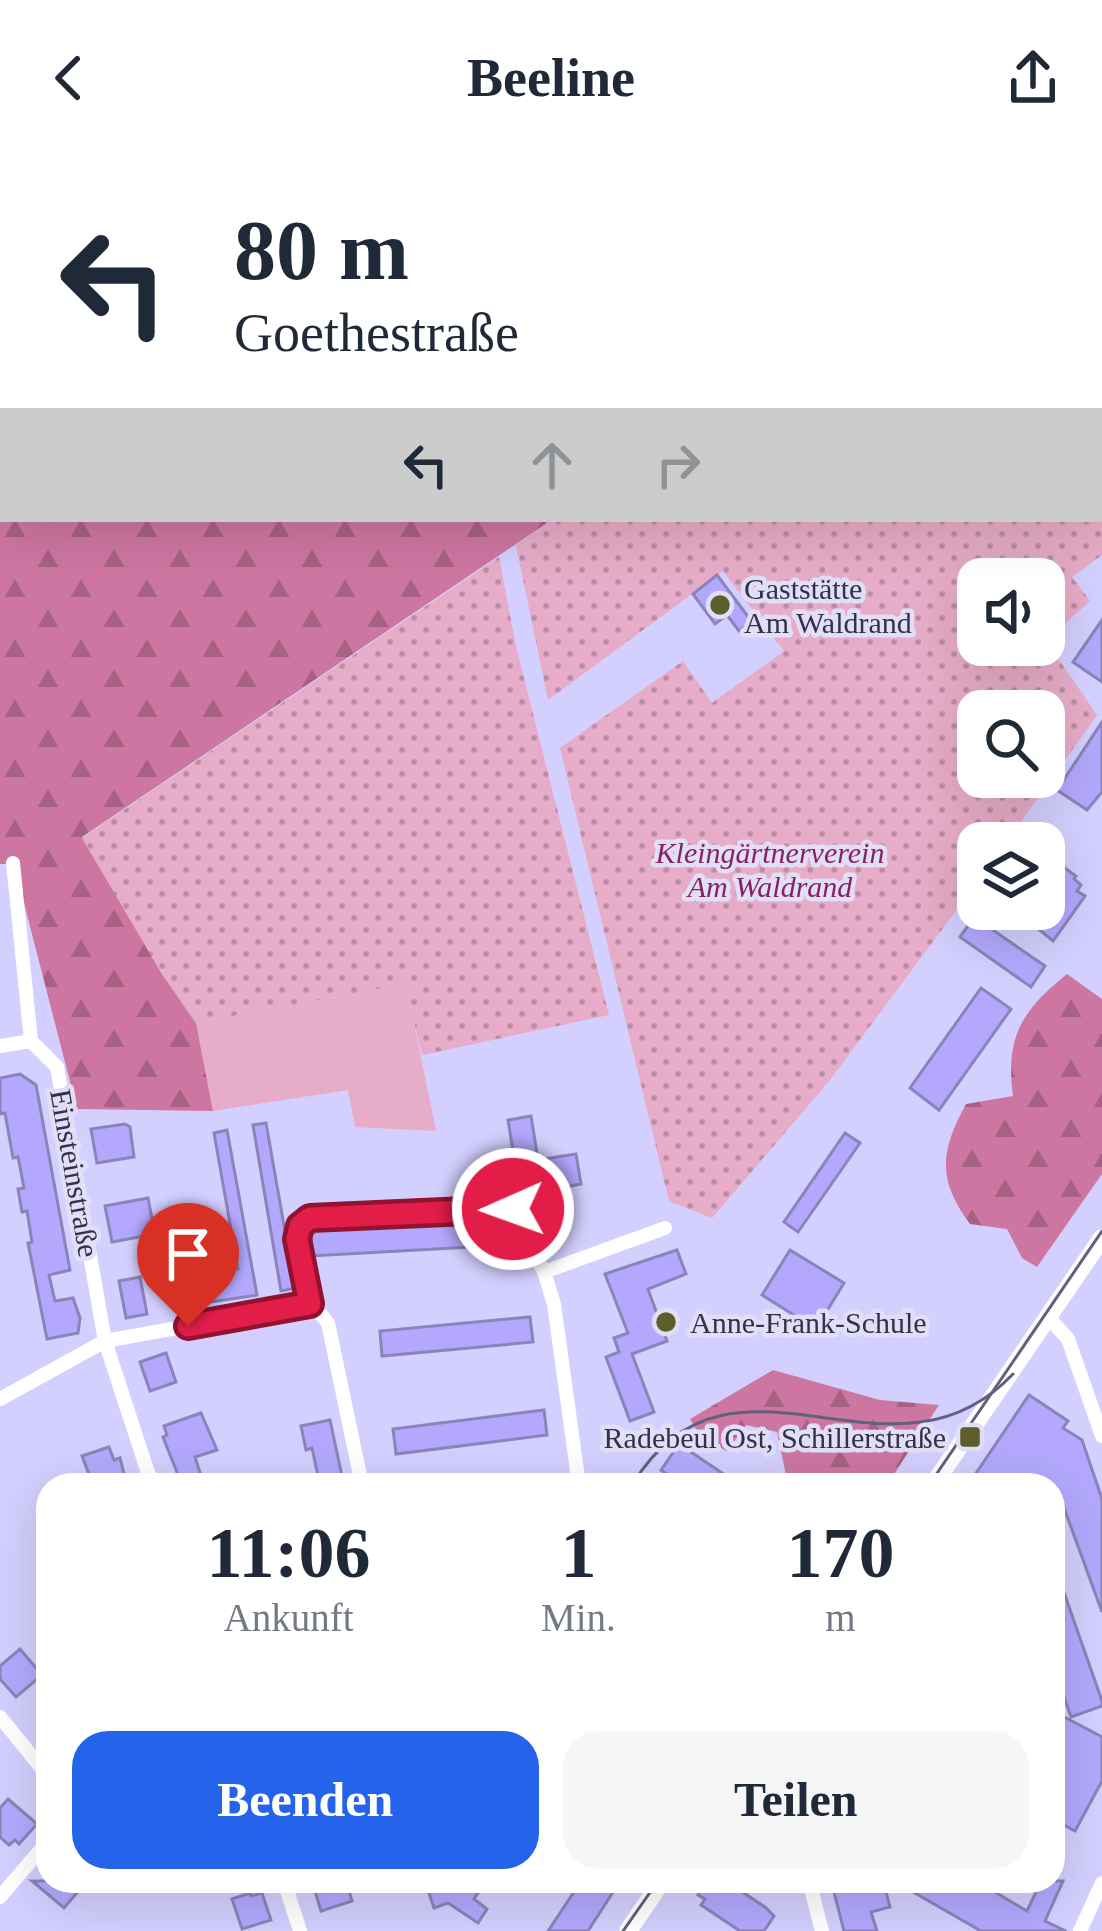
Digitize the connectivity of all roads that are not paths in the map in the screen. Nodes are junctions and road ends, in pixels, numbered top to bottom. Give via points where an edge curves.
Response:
1 (13, 863) dead end
2 (31, 1041) junction
3 (0, 1046) edge
4 (665, 1228) dead end
5 (1102, 1238) edge
6 (544, 1272) junction
7 (310, 1304) junction
8 (1048, 1317) junction
9 (105, 1341) junction
10 (0, 1399) edge
11 (1102, 1436) edge
12 (148, 1473) edge
13 (359, 1473) edge
14 (576, 1473) edge
15 (941, 1473) edge
16 (0, 1717) edge
17 (36, 1761) edge
18 (36, 1855) edge
19 (1102, 1883) edge
20 (288, 1893) edge
21 (654, 1893) edge
22 (812, 1893) edge
23 (0, 1897) edge
24 (300, 1931) edge
25 (628, 1931) edge
26 (821, 1931) edge
27 (1080, 1931) edge

1 - 2 street, Einsteinstraße
2 - 3 street
2 - 9 street, Einsteinstraße via 57,1067
4 - 6 street
5 - 8 main road
6 - 7 street via 513,1209 310,1218 297,1239
6 - 14 street
7 - 9 street
7 - 13 street via 328,1323
8 - 11 street via 1068,1339
8 - 15 main road
9 - 10 street
9 - 12 street, Einsteinstraße
16 - 17 street
18 - 23 street
19 - 27 street
20 - 24 street
21 - 25 main road
22 - 26 street

